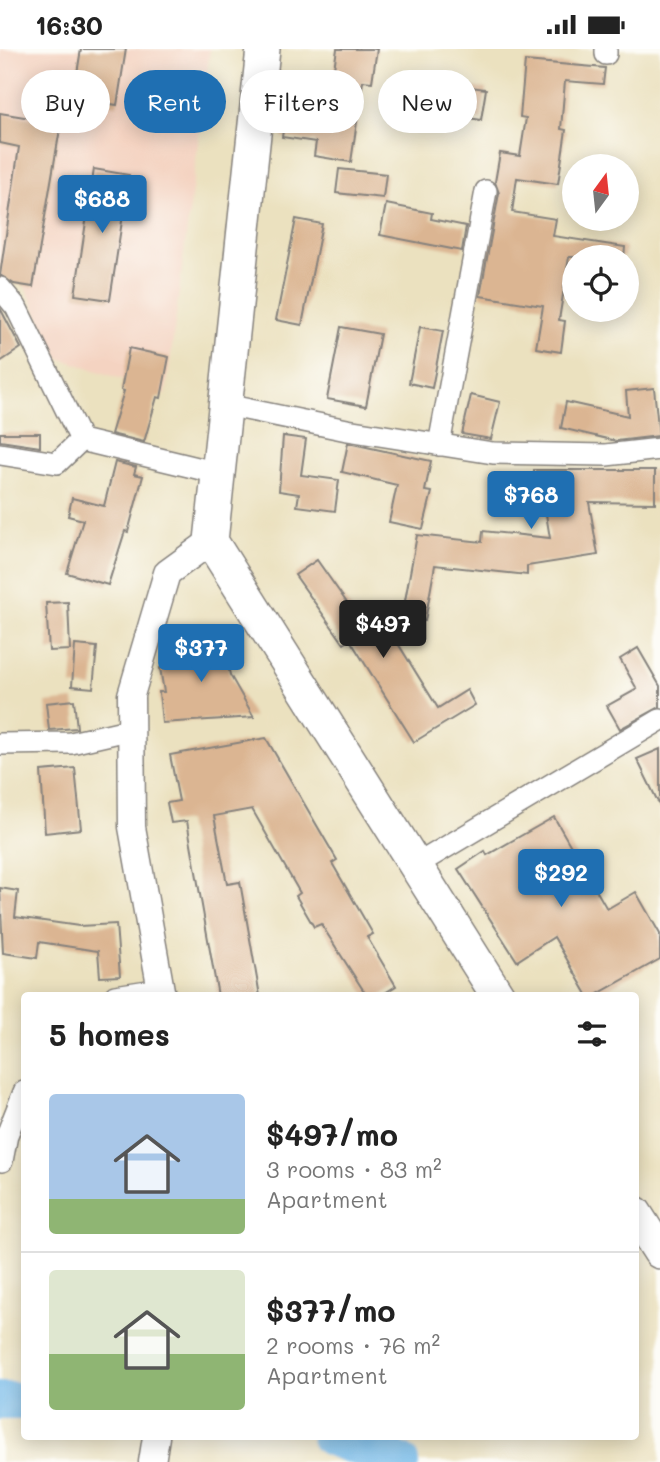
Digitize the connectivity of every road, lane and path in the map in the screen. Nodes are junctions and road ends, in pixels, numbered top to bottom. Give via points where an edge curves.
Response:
1 (263, 49) edge
2 (486, 191) dead end
3 (0, 288) edge
4 (226, 405) junction
5 (81, 440) junction
6 (439, 445) junction
7 (660, 449) edge
8 (0, 454) edge
9 (218, 473) junction
10 (211, 541) junction
11 (660, 720) edge
12 (132, 729) junction
13 (0, 744) edge
14 (416, 865) junction
15 (161, 992) edge
16 (495, 992) edge
17 (21, 1100) edge
18 (2, 1161) dead end
19 (639, 1219) edge
20 (660, 1252) edge
21 (156, 1440) edge
22 (152, 1462) edge

1 - 4 main road
2 - 6 street
3 - 5 street via 16,307
4 - 6 street
4 - 9 main road
5 - 8 street via 57,463
5 - 9 street
6 - 7 street via 493,453 606,455
9 - 10 main road
10 - 12 street via 167,573 131,695
10 - 14 main road
11 - 14 street
12 - 13 street via 71,743
12 - 15 street via 132,827
14 - 16 main road
17 - 18 street
19 - 20 main road
21 - 22 street

